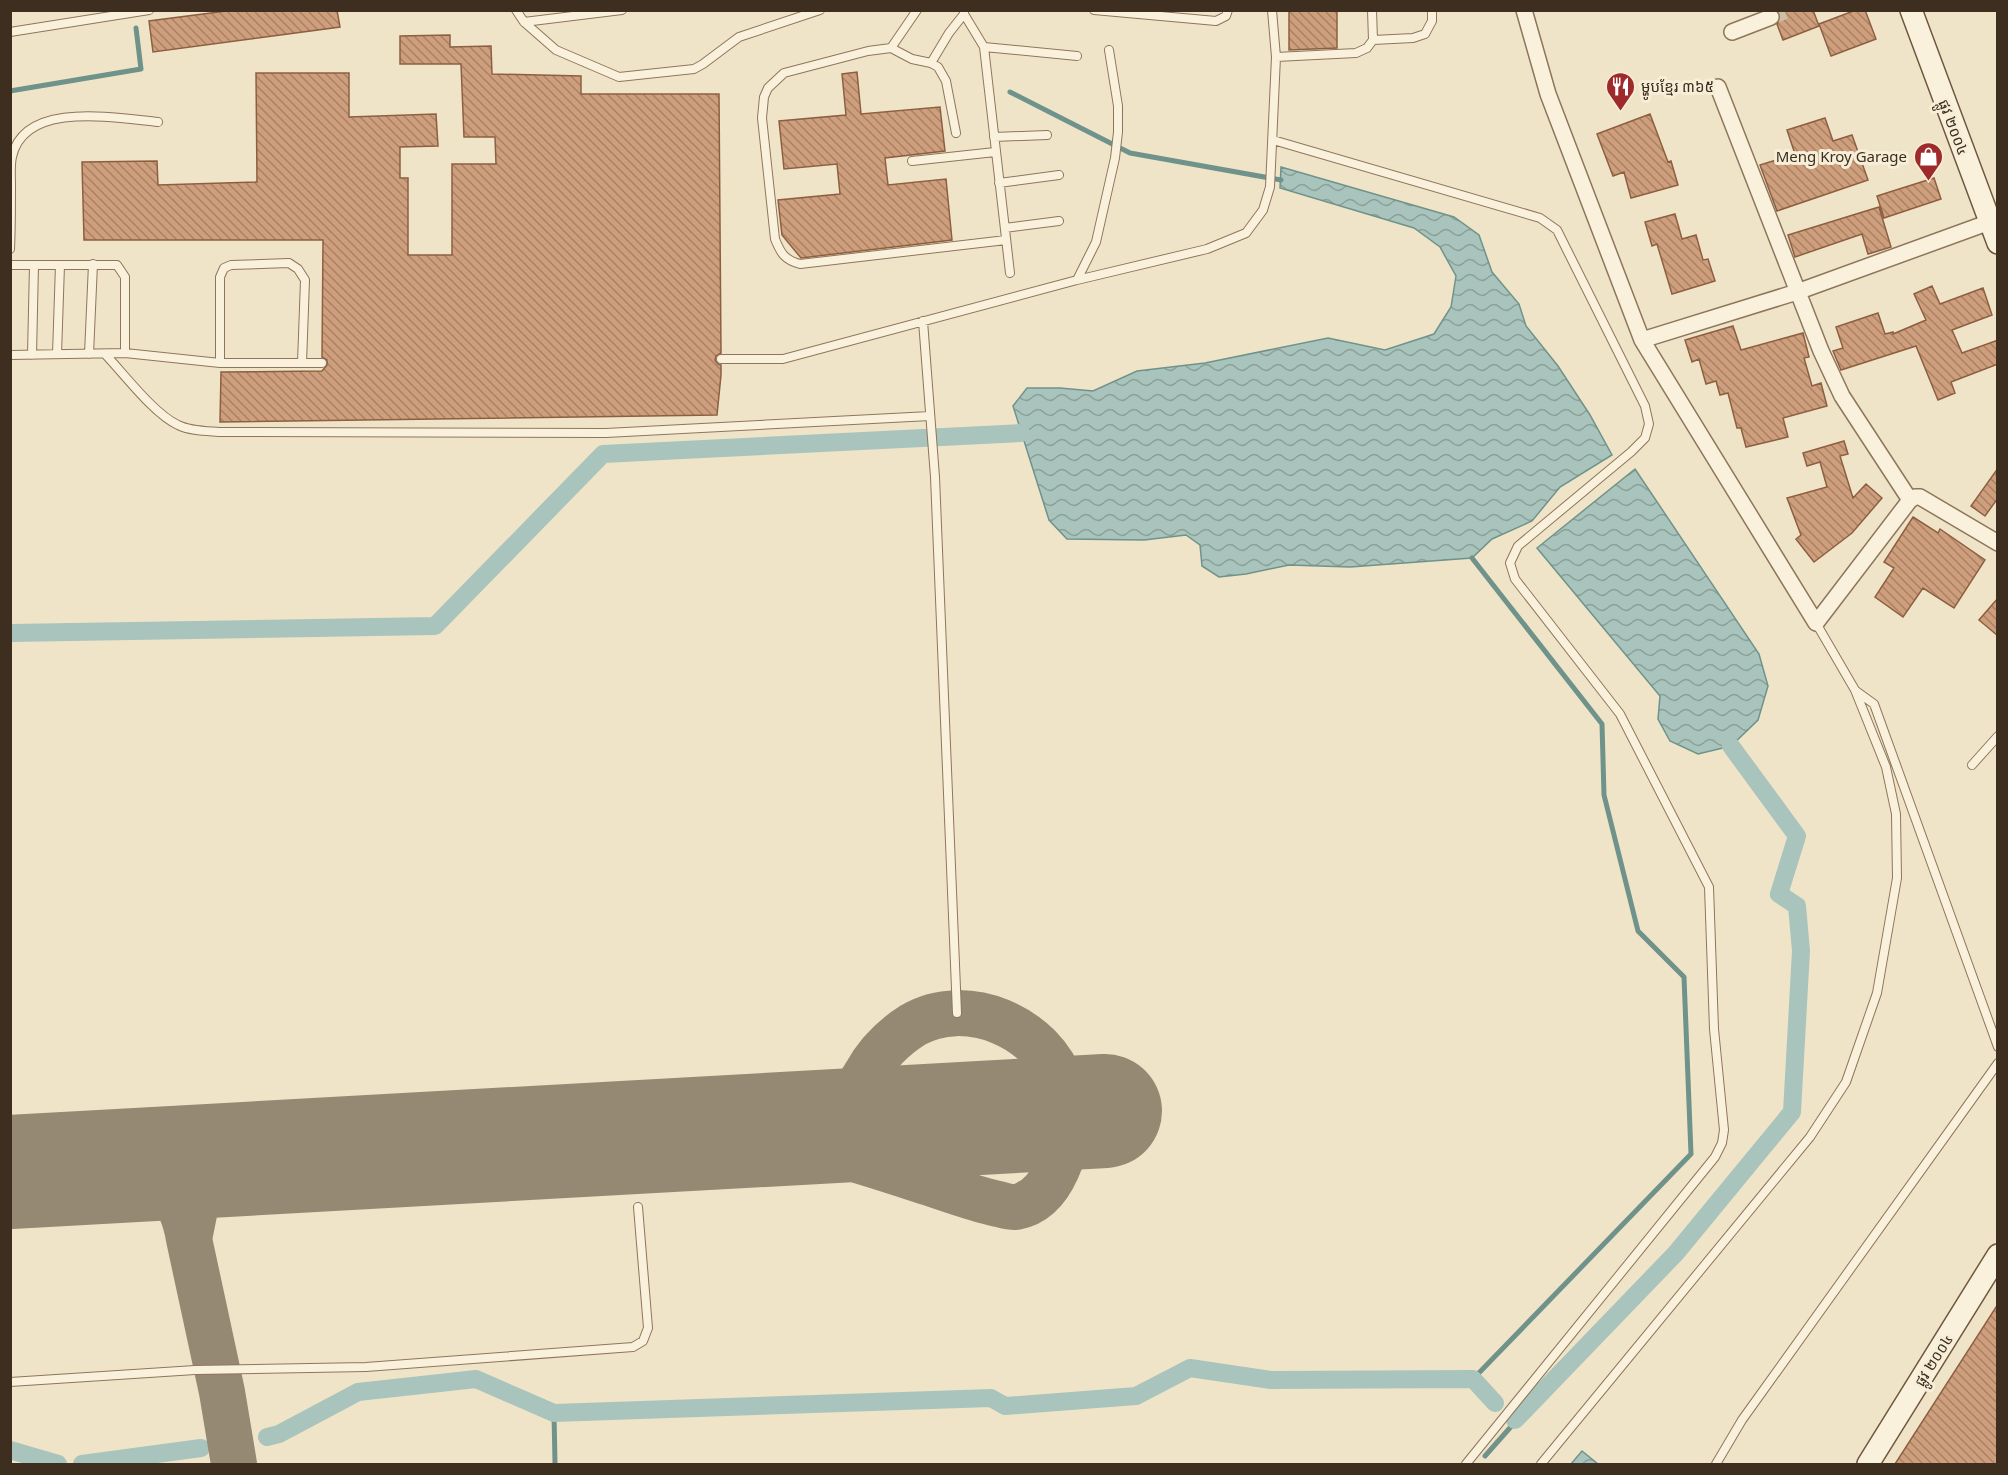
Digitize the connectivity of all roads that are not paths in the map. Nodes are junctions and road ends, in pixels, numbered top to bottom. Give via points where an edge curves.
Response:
1 (149, 10) edge
2 (516, 10) edge
3 (622, 10) edge
4 (820, 10) edge
5 (917, 10) edge
6 (1094, 10) edge
7 (1228, 10) edge
8 (1272, 10) edge
9 (1372, 10) edge
10 (1432, 10) edge
11 (1524, 10) edge
12 (1911, 10) edge
13 (964, 12) edge
14 (1771, 17) tunnel mouth
15 (524, 22) junction
16 (10, 32) edge
17 (1732, 32) dead end
18 (1373, 40) junction
19 (984, 47) junction
20 (891, 48) junction
21 (1109, 50) dead end
22 (1077, 56) dead end
23 (1276, 57) junction
24 (931, 63) junction
25 (1718, 87) dead end
26 (158, 122) dead end
27 (956, 133) dead end
28 (1047, 135) dead end
29 (994, 137) junction
30 (1273, 140) junction
31 (995, 152) junction
32 (912, 161) dead end
33 (1059, 175) dead end
34 (999, 183) junction
35 (1994, 220) edge
36 (1059, 221) dead end
37 (1005, 228) junction
38 (1006, 240) junction
39 (1998, 243) edge
40 (10, 249) edge
41 (93, 264) junction
42 (10, 265) edge
43 (34, 265) junction
44 (60, 265) junction
45 (1010, 273) dead end
46 (1077, 280) junction
47 (1797, 292) junction
48 (922, 321) junction
49 (1642, 340) junction
50 (125, 353) junction
51 (57, 354) junction
52 (89, 354) junction
53 (105, 354) junction
54 (10, 355) edge
55 (32, 355) junction
56 (721, 359) dead end
57 (220, 363) junction
58 (302, 363) junction
59 (322, 363) dead end
60 (930, 416) junction
61 (1910, 500) junction
62 (1998, 543) edge
63 (1816, 623) junction
64 (1855, 690) junction
65 (1998, 736) edge
66 (1972, 765) dead end
67 (1894, 798) junction
68 (1907, 799) junction
69 (957, 1014) dead end
70 (1998, 1047) edge
71 (1998, 1063) edge
72 (638, 1207) dead end
73 (1998, 1256) edge
74 (10, 1382) edge
75 (1466, 1464) edge
76 (1542, 1464) edge
77 (1716, 1464) edge
78 (1868, 1464) edge

1 - 16 lane
2 - 15 lane
3 - 15 lane
4 - 15 lane via 739,38 694,69 619,77 556,50
5 - 20 lane
6 - 7 lane via 1216,21 1226,16
8 - 23 lane
9 - 18 lane
10 - 18 lane via 1432,21 1425,34
11 - 49 street via 1548,94
12 - 35 main road, ផ្លូវ ២០០៤
13 - 19 lane
13 - 24 lane
14 - 17 street
18 - 23 lane via 1356,53
19 - 22 lane
19 - 29 lane
20 - 24 lane
20 - 38 lane via 784,73 768,88 763,128 775,239 782,255 800,264
21 - 46 lane via 1118,132 1096,242
23 - 30 lane
24 - 27 lane via 946,81
25 - 47 street
26 - 40 lane via 91,116 42,121 26,131 12,158
28 - 29 lane
29 - 31 lane
30 - 46 lane via 1270,187 1263,210 1246,233 1207,249
30 - 75 lane via 1540,218 1557,230 1645,406 1649,424 1645,438 1631,452 1518,546 1510,563 1515,579 1620,714 1709,887 1722,1143 1715,1157
31 - 32 lane
31 - 34 lane
33 - 34 lane
34 - 37 lane
35 - 39 main road, ផ្លូវ ២០០៤
35 - 47 street
36 - 37 lane
37 - 38 lane
38 - 45 lane
41 - 44 lane
41 - 50 lane via 117,265 125,277
41 - 52 lane
42 - 43 lane
43 - 44 lane
43 - 55 lane
44 - 51 lane
46 - 48 lane
47 - 49 street
47 - 61 street via 1842,396
48 - 56 lane via 783,359
48 - 60 lane
49 - 63 street
50 - 53 lane
50 - 57 lane
51 - 52 lane
51 - 55 lane
52 - 53 lane
53 - 60 lane via 168,420 180,426 219,432 606,432
54 - 55 lane
57 - 58 lane
57 - 58 lane via 220,277 224,268 289,263 305,280
58 - 59 lane
60 - 69 lane
61 - 62 street via 1920,497
61 - 63 street
63 - 64 lane
64 - 67 lane via 1886,767
64 - 68 lane via 1874,704
65 - 66 lane
67 - 68 lane
67 - 76 lane via 1897,878 1876,993 1846,1082 1803,1146
68 - 70 lane
71 - 77 lane via 1742,1420
72 - 74 lane via 648,1328 643,1341 633,1347 366,1366 195,1370
73 - 78 main road, ផ្លូវ ២០០៤

